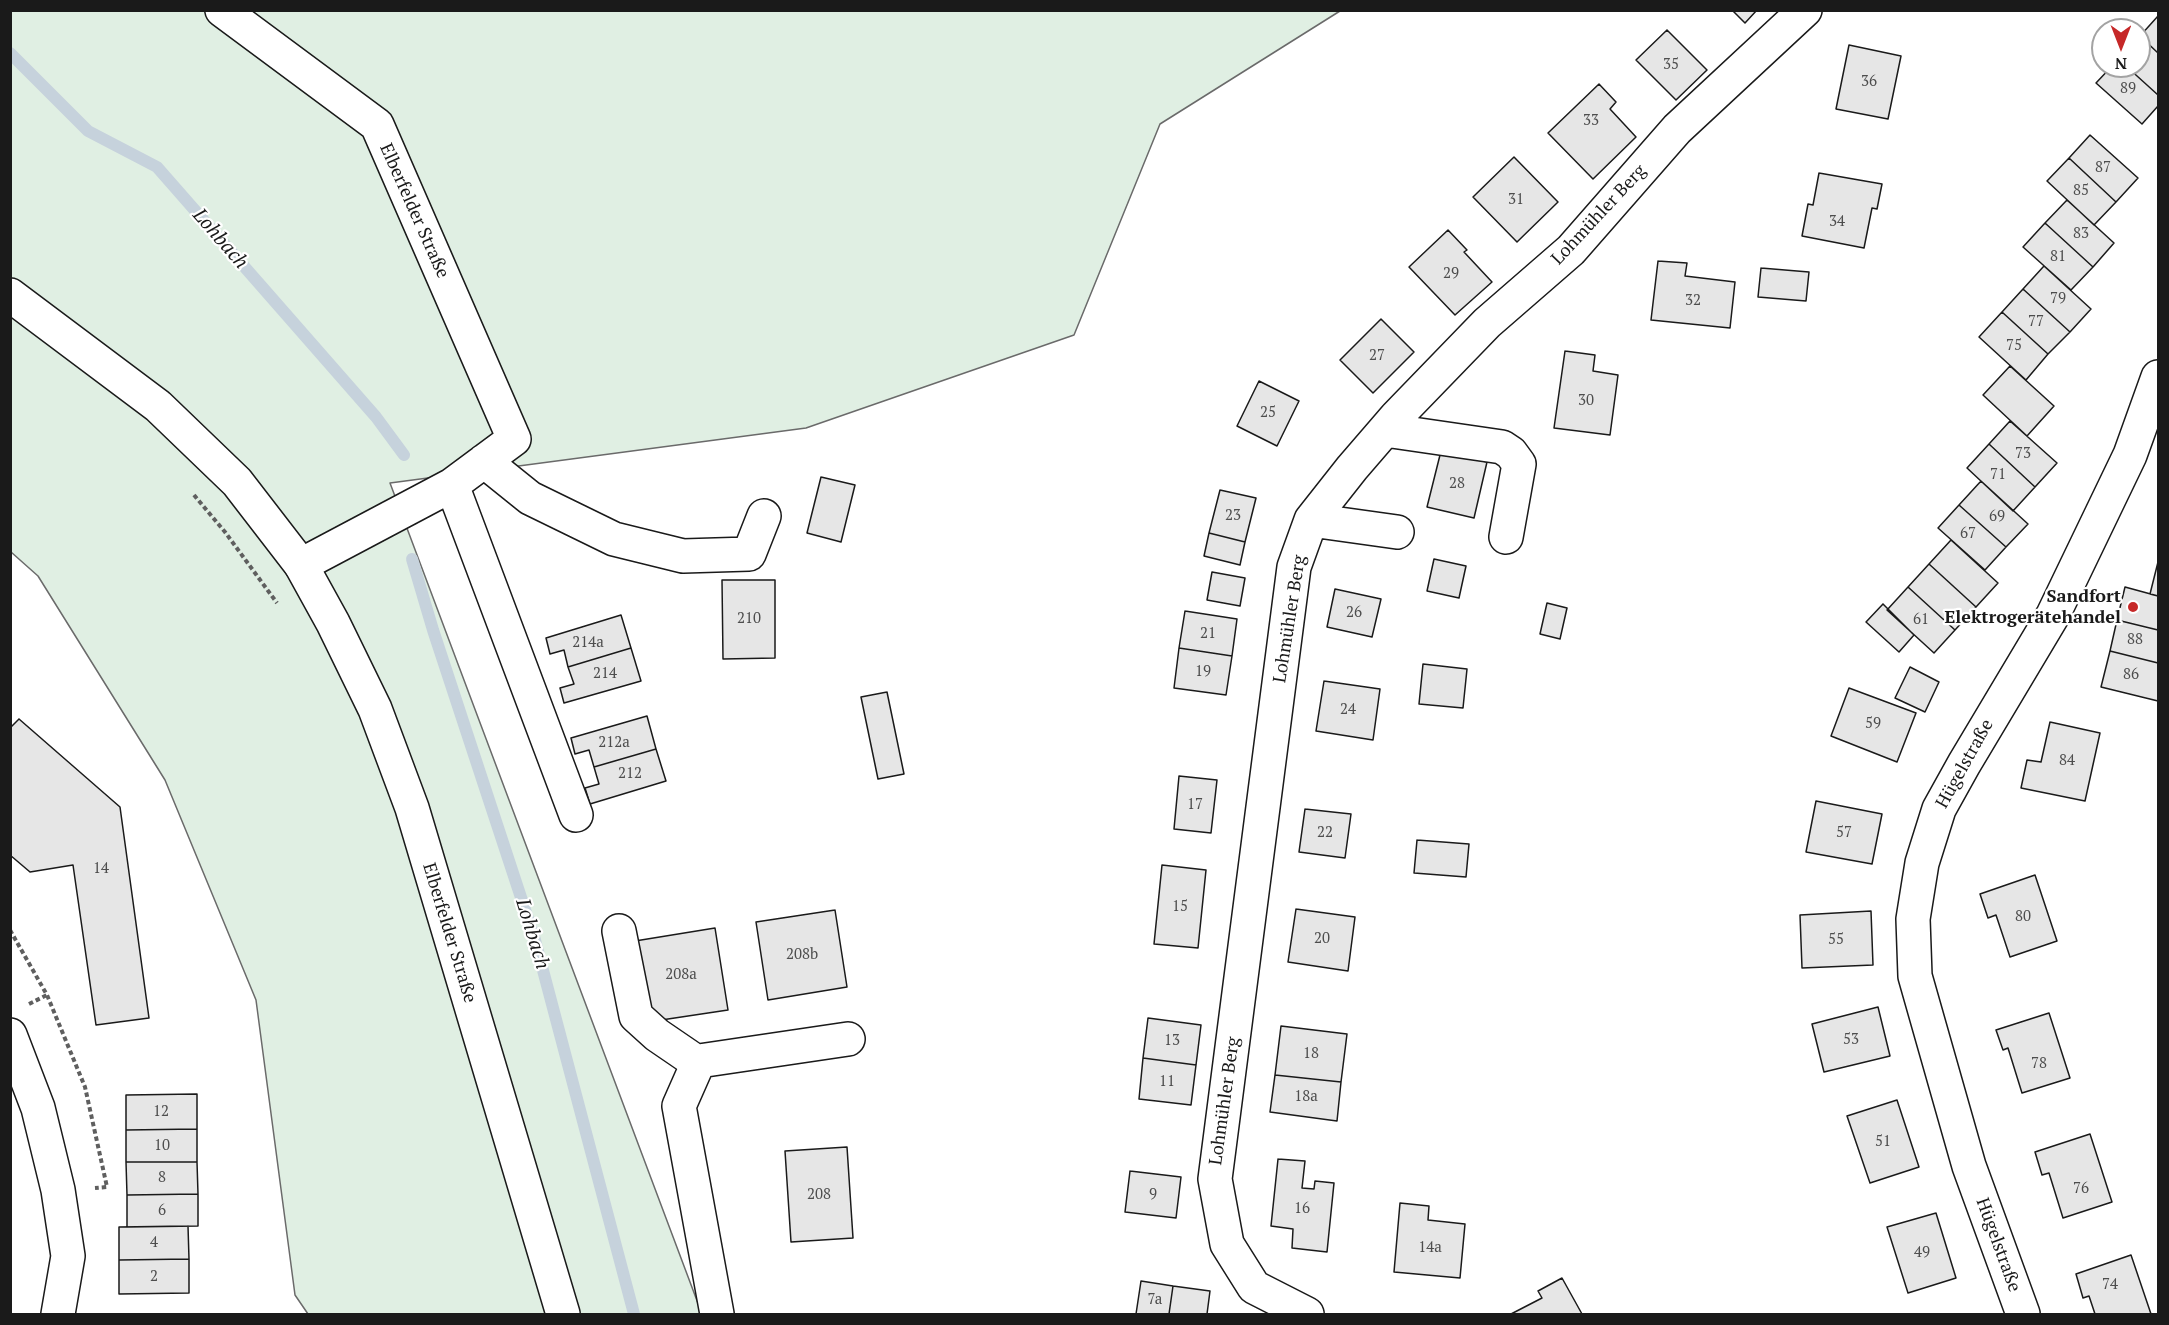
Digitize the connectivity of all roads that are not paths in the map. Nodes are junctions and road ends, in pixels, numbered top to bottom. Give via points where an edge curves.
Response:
1 (222, 10) edge
2 (1805, 10) edge
3 (10, 294) edge
4 (2158, 377) edge
5 (1385, 430) junction
6 (484, 461) junction
7 (452, 484) junction
8 (764, 516) dead end
9 (1311, 520) junction
10 (1398, 532) dead end
11 (1506, 537) dead end
12 (301, 565) junction
13 (576, 815) dead end
14 (619, 931) dead end
15 (10, 1035) edge
16 (848, 1040) dead end
17 (698, 1063) junction
18 (58, 1314) edge
19 (563, 1314) edge
20 (717, 1314) edge
21 (1307, 1314) edge
22 (2023, 1314) edge

1 - 6 street, Elberfelder Straße via 377,125 514,439
2 - 5 street, Lohmühler Berg via 1677,129 1571,250 1487,323
3 - 12 street, Elberfelder Straße via 158,406 237,482
4 - 22 street, Hügelstraße via 2130,455 2053,615 1940,808 1922,862 1913,919 1915,976 1969,1166
5 - 9 street, Lohmühler Berg
5 - 11 street via 1502,447 1511,453 1519,464
6 - 7 street, Elberfelder Straße
6 - 8 street via 530,498 614,539 683,556 749,554
7 - 12 street, Elberfelder Straße
7 - 13 street
9 - 10 street
9 - 21 street, Lohmühler Berg via 1294,567 1215,1179 1227,1244 1254,1287
12 - 19 street, Elberfelder Straße via 375,709 412,808
14 - 17 street via 636,1016
15 - 18 street via 38,1108 58,1190 68,1256
16 - 17 street
17 - 20 street via 679,1106

